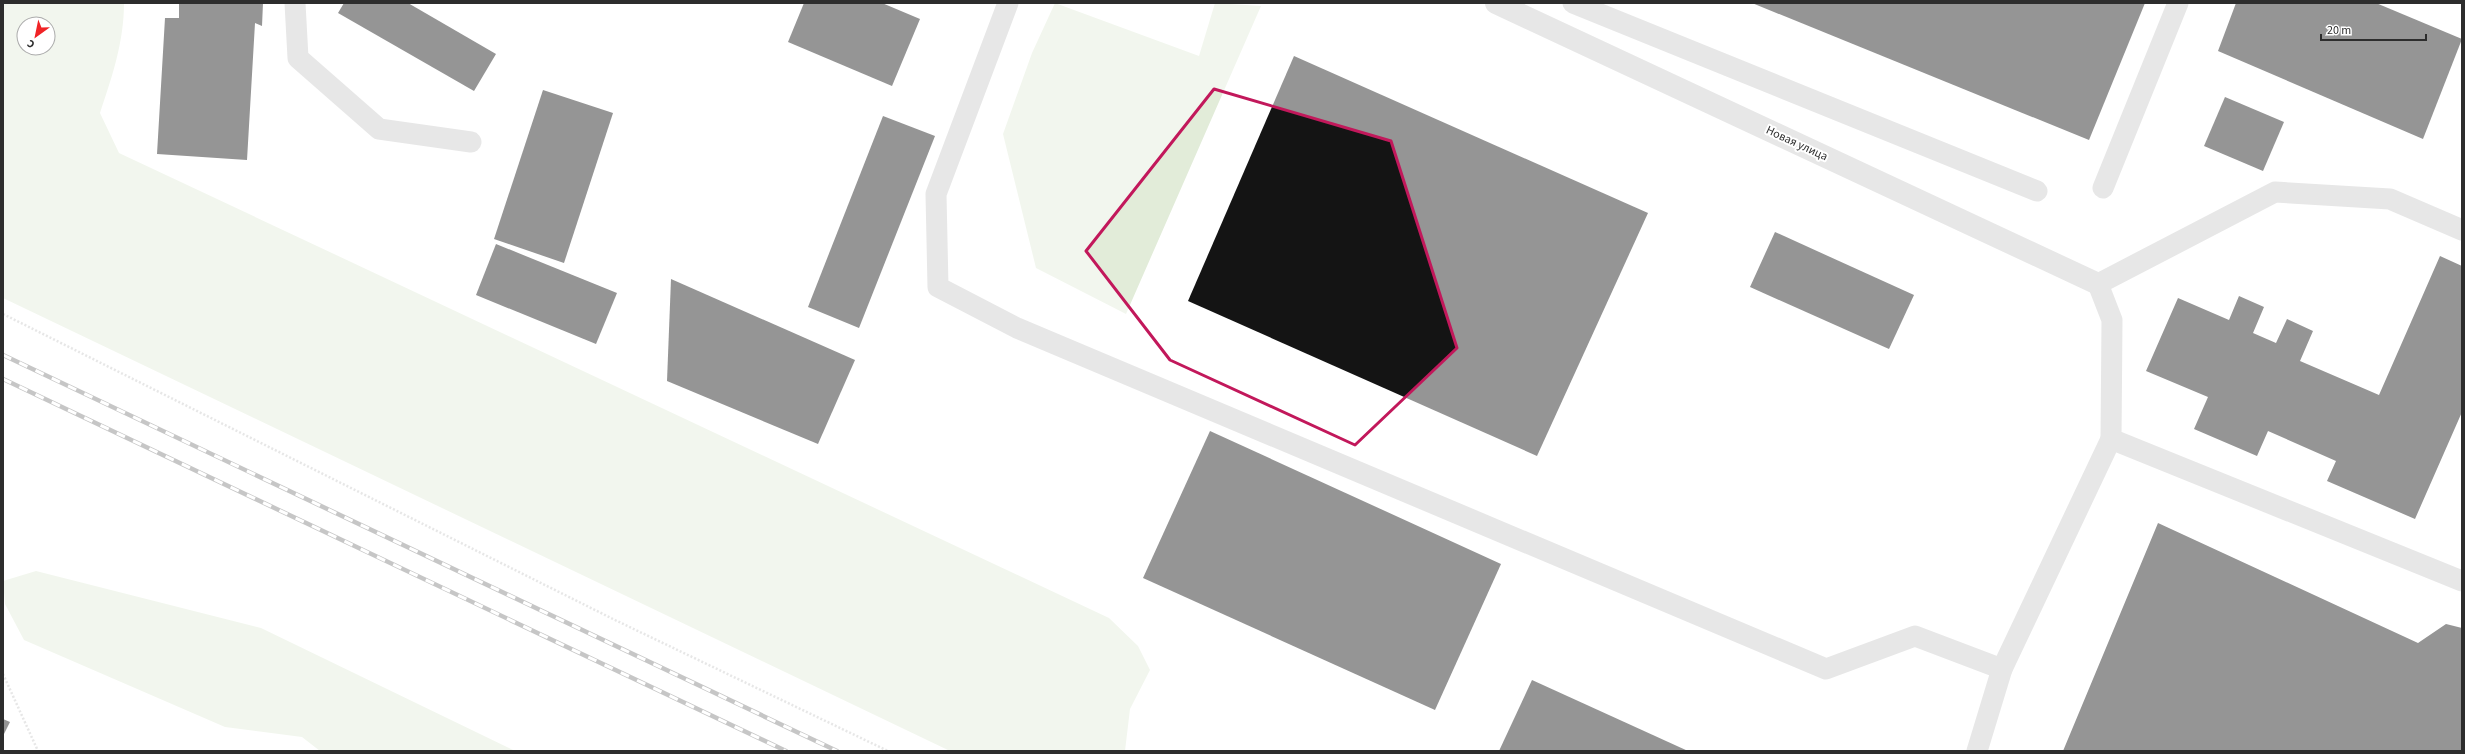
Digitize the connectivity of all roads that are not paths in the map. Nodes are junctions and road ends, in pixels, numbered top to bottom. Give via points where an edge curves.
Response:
1 (294, 3) edge
2 (1008, 3) edge
3 (1496, 3) edge
4 (1573, 3) edge
5 (2178, 3) edge
6 (471, 142) dead end
7 (2103, 188) dead end
8 (2037, 191) dead end
9 (2462, 230) edge
10 (2098, 284) junction
11 (2111, 439) junction
12 (2462, 581) edge
13 (2002, 669) junction
14 (1977, 751) edge

1 - 6 lane via 298,58 379,129
2 - 13 lane via 936,194 938,287 1017,328 1826,669 1915,636
3 - 10 street, Новая улица
4 - 8 lane
5 - 7 lane
9 - 10 lane via 2390,199 2275,192
10 - 11 lane via 2112,320
11 - 12 lane
11 - 13 lane
13 - 14 lane

